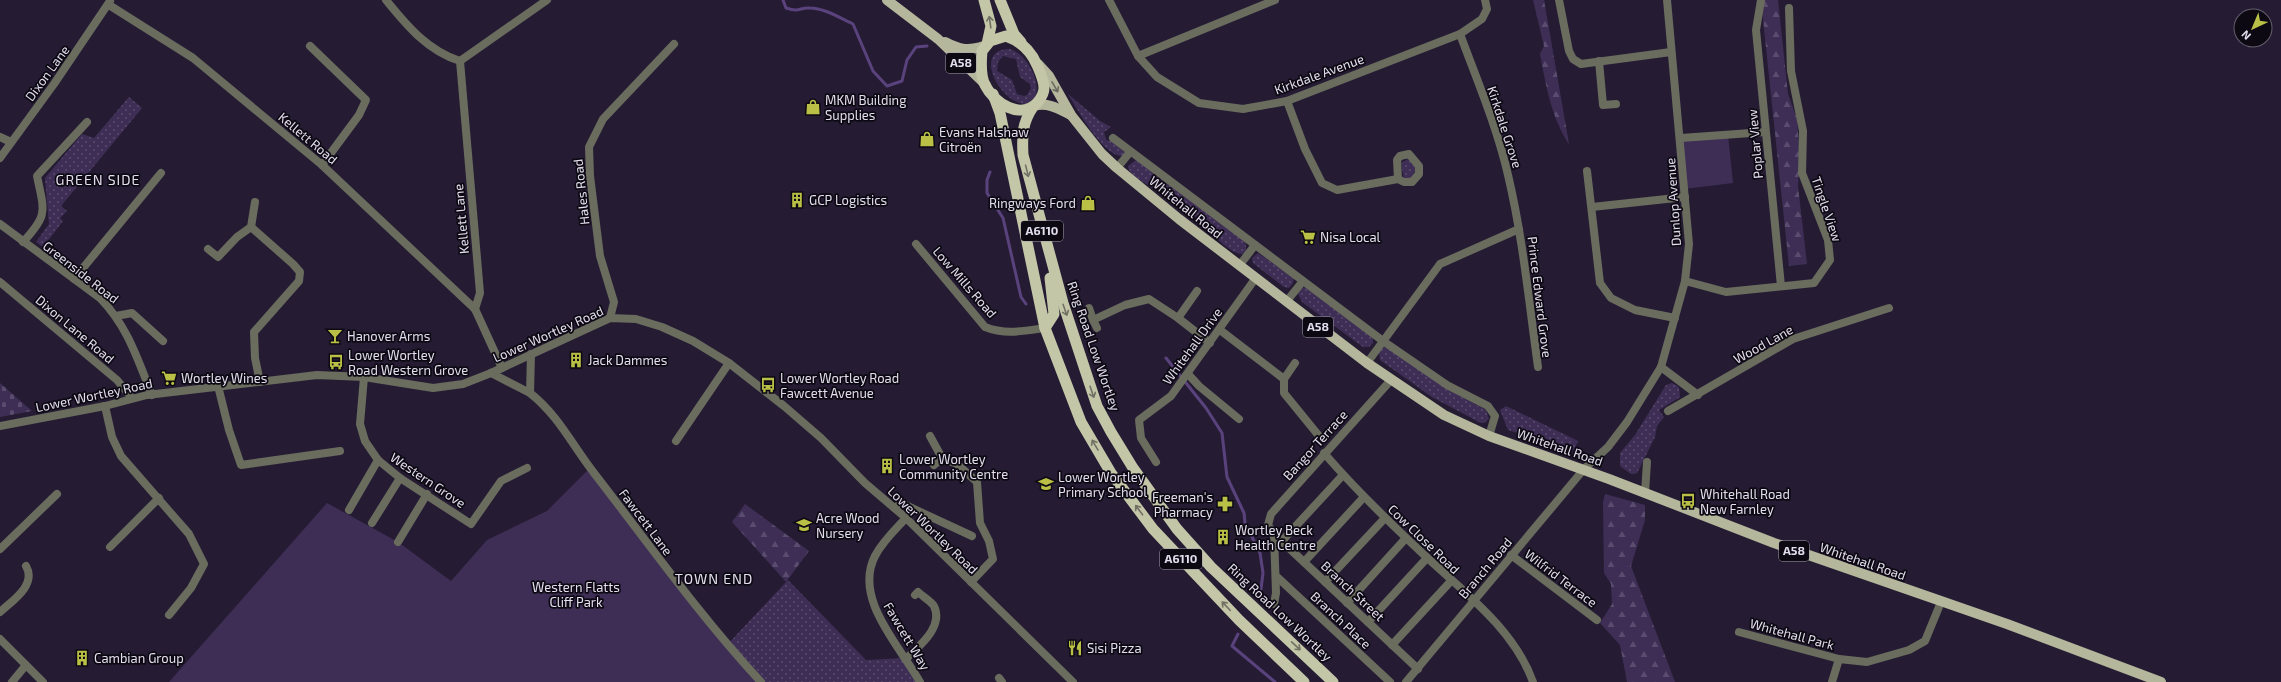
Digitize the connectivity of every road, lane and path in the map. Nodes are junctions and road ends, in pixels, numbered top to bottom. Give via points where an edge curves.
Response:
1 (386, 0) edge
2 (547, 0) edge
3 (886, 0) edge
4 (984, 0) edge
5 (1000, 0) edge
6 (1109, 0) edge
7 (1275, 0) edge
8 (1485, 0) edge
9 (1559, 0) edge
10 (1667, 0) edge
11 (1761, 0) edge
12 (110, 2) edge
13 (1789, 8) dead end
14 (1460, 34) junction
15 (938, 39) junction
16 (674, 44) dead end
17 (986, 45) junction
18 (1023, 45) junction
19 (310, 46) dead end
20 (1671, 52) junction
21 (1138, 56) junction
22 (1036, 61) junction
23 (460, 62) junction
24 (1599, 62) junction
25 (989, 90) junction
26 (1287, 101) junction
27 (1616, 104) dead end
28 (1033, 106) junction
29 (1071, 115) junction
30 (87, 122) dead end
31 (1765, 132) junction
32 (0, 136) edge
33 (1113, 138) dead end
34 (1681, 138) junction
35 (11, 142) junction
36 (1130, 152) junction
37 (0, 158) edge
38 (322, 165) junction
39 (1117, 168) junction
40 (1587, 171) dead end
41 (161, 174) dead end
42 (1398, 179) dead end
43 (1685, 196) junction
44 (255, 202) dead end
45 (1592, 207) junction
46 (0, 224) edge
47 (252, 227) junction
48 (1519, 229) junction
49 (23, 242) junction
50 (1045, 243) junction
51 (916, 244) dead end
52 (1255, 245) junction
53 (208, 249) dead end
54 (1239, 266) junction
55 (1255, 278) junction
56 (74, 279) junction
57 (1303, 281) junction
58 (1685, 281) junction
59 (0, 282) edge
60 (1781, 286) junction
61 (1198, 291) dead end
62 (1286, 302) junction
63 (1089, 308) dead end
64 (1889, 308) dead end
65 (476, 309) junction
66 (116, 316) junction
67 (610, 318) junction
68 (1178, 318) junction
69 (1675, 318) junction
70 (1045, 328) junction
71 (1220, 330) junction
72 (163, 341) dead end
73 (1383, 341) junction
74 (1210, 343) junction
75 (531, 354) junction
76 (729, 363) junction
77 (1295, 363) dead end
78 (1366, 363) junction
79 (1662, 367) junction
80 (502, 368) junction
81 (1538, 368) dead end
82 (491, 373) junction
83 (1188, 374) junction
84 (364, 377) junction
85 (1284, 379) junction
86 (1390, 380) junction
87 (260, 382) junction
88 (218, 386) junction
89 (530, 392) junction
90 (152, 394) junction
91 (1698, 395) junction
92 (132, 398) junction
93 (105, 406) junction
94 (1668, 411) dead end
95 (1239, 419) dead end
96 (0, 426) edge
97 (930, 436) dead end
98 (1319, 436) dead end
99 (1489, 436) junction
100 (676, 441) dead end
101 (340, 451) dead end
102 (1324, 453) junction
103 (942, 458) junction
104 (378, 460) junction
105 (1156, 462) dead end
106 (1647, 462) dead end
107 (934, 465) dead end
108 (527, 468) dead end
109 (1584, 469) junction
110 (1343, 475) junction
111 (400, 478) junction
112 (1645, 493) junction
113 (57, 494) dead end
114 (428, 494) junction
115 (159, 498) junction
116 (1364, 498) junction
117 (895, 508) junction
118 (349, 510) dead end
119 (906, 518) junction
120 (1385, 518) junction
121 (372, 523) dead end
122 (1273, 532) junction
123 (972, 536) dead end
124 (1406, 538) junction
125 (1282, 541) junction
126 (398, 542) dead end
127 (110, 547) dead end
128 (0, 549) edge
129 (1511, 555) junction
130 (1427, 558) junction
131 (1304, 562) junction
132 (26, 566) dead end
133 (1276, 576) junction
134 (1451, 581) junction
135 (971, 582) junction
136 (1325, 582) junction
137 (914, 595) dead end
138 (1472, 601) junction
139 (1941, 602) junction
140 (1347, 603) junction
141 (1274, 604) dead end
142 (0, 612) edge
143 (169, 615) dead end
144 (1597, 620) dead end
145 (1368, 622) junction
146 (1739, 632) dead end
147 (0, 639) edge
148 (1392, 645) junction
149 (907, 658) junction
150 (1839, 660) junction
151 (26, 665) junction
152 (1418, 669) junction
153 (12, 682) edge
154 (43, 682) edge
155 (761, 682) edge
156 (920, 682) edge
157 (1073, 682) edge
158 (1304, 682) edge
159 (1334, 682) edge
160 (1390, 682) edge
161 (1406, 682) edge
162 (1533, 682) edge
163 (1832, 682) edge
164 (2161, 682) edge

1 - 23 street via 409,29 439,53
2 - 23 street
3 - 15 main road, A58
17 -> 4 highway, A6110 via 991,26
5 - 18 highway, A6110 via 1014,34
6 - 21 street, Kirkdale Avenue
7 - 21 street
8 - 14 street, Kirkdale Avenue via 1487,9 1482,20
9 - 24 street via 1569,51 1573,59 1581,64
10 - 20 street, Dunlop Avenue
11 - 31 street, Poplar View via 1756,30
12 - 35 street, Dixon Lane
12 - 38 street, Kellett Road via 193,58
13 - 60 street, Tingle View via 1791,71 1803,131 1802,173 1828,240 1830,260 1814,283
14 - 26 street, Kirkdale Avenue
14 - 48 street, Kirkdale Grove via 1508,174
15 - 17 main road, A58 via 958,49 970,50
15 - 25 main road, A58
16 - 67 street, Hales Road via 603,119 589,147 600,256 614,302
17 - 18 highway, A6110 via 998,37 1006,36
17 - 25 highway, A6110 via 981,62
18 - 22 highway, A6110
19 - 38 street via 366,100 359,115
20 - 24 street
20 - 34 street, Dunlop Avenue
21 - 26 street, Kirkdale Avenue via 1157,77 1199,103 1243,109
22 - 28 highway, A6110 via 1044,89 1042,96
22 -> 29 main road, Whitehall Road / A58 via 1049,76
23 - 65 street, Kellett Lane via 480,294
24 - 27 street via 1599,105
25 - 28 highway via 1008,108 1017,110
25 - 70 highway, A6110 via 1000,113
26 - 42 street via 1305,149 1322,183 1337,190
28 - 29 main road, Whitehall Road / A58 via 1054,106
28 -> 50 highway, Ring Road Low Wortley / A6110 via 1025,118 1022,131 1023,155
29 - 39 main road, Whitehall Road / A58 via 1102,154
30 - 49 street via 37,176 43,210 39,225
31 - 34 street
31 - 60 street, Poplar View
32 - 35 street
33 - 36 street, Whitehall Road
34 - 43 street, Dunlop Avenue
35 - 37 street, Dixon Lane
36 - 39 street
36 - 52 street, Whitehall Road
38 - 65 street, Kellett Road
39 - 54 main road, Whitehall Road / A58
40 - 45 street
41 - 56 street
43 - 45 street
43 - 58 street, Dunlop Avenue via 1689,244
44 - 47 street
45 - 69 street via 1600,283 1611,298 1635,310
46 - 49 street, Greenside Road
47 - 53 street via 237,237 218,257
47 - 87 street via 300,272 298,281 254,332 255,358
48 - 73 street via 1440,264
48 - 81 street, Prince Edward Grove
49 - 56 street, Greenside Road
50 - 70 highway via 1054,314
50 -> 159 highway, Ring Road Low Wortley / A6110 via 1097,406 1132,468 1177,529 1211,566
51 - 70 street, Low Mills Road via 985,327 997,332
52 - 54 street
52 - 57 street, Whitehall Road
54 - 55 main road, Whitehall Road / A58
55 - 62 main road, Whitehall Road / A58
55 - 71 street, Whitehall Drive
56 - 66 street, Greenside Road via 100,298
57 - 62 street
57 - 73 street, Whitehall Road
58 - 60 street, Tingle View via 1726,292
58 - 69 street, Dunlop Avenue
59 - 92 street, Dixon Lane Road via 117,380
61 - 68 street
62 - 78 main road, Whitehall Road / A58
63 - 68 street via 1095,324 1125,305 1149,299
64 - 91 street, Wood Lane via 1793,339
65 - 80 street
66 - 72 street via 132,313
66 - 90 street, Greenside Road
67 - 75 street, Lower Wortley Road
67 - 76 street, Lower Wortley Road via 636,319 662,326
68 - 74 street
69 - 79 street, Dunlop Avenue
158 -> 70 highway, A6110 via 1239,620 1153,529 1111,473 1081,422
71 - 74 street, Whitehall Drive
71 - 85 street
73 - 78 street
73 - 99 street, Whitehall Road via 1448,385 1488,406 1495,416
74 - 83 street, Whitehall Drive
75 - 80 street, Lower Wortley Road
75 - 89 street
76 - 100 street
76 - 117 street, Lower Wortley Road via 822,438 865,483
77 - 85 street
78 - 86 main road, Whitehall Road / A58
79 - 91 street
79 - 109 street, Dunlop Avenue via 1608,447
80 - 82 street, Lower Wortley Road
82 - 84 street, Lower Wortley Road via 463,384 432,388
82 - 89 street, Fawcett Lane
83 - 95 street
83 - 105 street, Whitehall Drive via 1171,396 1139,420 1141,438
84 - 87 street, Lower Wortley Road via 317,375
84 - 104 street, Western Grove via 360,424 365,440
85 - 98 street via 1284,394
86 - 99 main road, Whitehall Road / A58 via 1444,415
86 - 102 street, Bangor Terrace
87 - 88 street, Lower Wortley Road
88 - 90 street, Lower Wortley Road
88 - 101 street via 228,430 241,465
89 - 155 street, Fawcett Lane via 547,406 590,468 686,594
90 - 92 street, Lower Wortley Road
91 - 94 street, Wood Lane
92 - 93 street, Lower Wortley Road
93 - 96 street, Lower Wortley Road
93 - 115 street via 112,437 121,456
97 - 103 street
99 - 109 main road, Whitehall Road / A58
102 - 110 street, Cow Close Road
102 - 122 street, Bangor Terrace via 1271,514 1268,520
103 - 107 street
103 - 135 street via 956,464 977,482 980,523 989,541 993,559
104 - 111 street, Western Grove
104 - 118 street
106 - 112 street
108 - 114 street, Western Grove via 502,481 472,524
109 - 112 main road, Whitehall Road / A58
109 - 129 street, Branch Road
110 - 116 street, Cow Close Road
110 - 125 street
111 - 114 street, Western Grove
111 - 121 street
112 - 139 main road, Whitehall Road / A58 via 1774,543
113 - 128 street
114 - 126 street
115 - 127 street
115 - 143 street via 189,534 204,564 191,588
116 - 120 street, Cow Close Road
116 - 131 street
117 - 119 street, Lower Wortley Road
117 - 123 street via 901,503
119 - 135 street, Lower Wortley Road
119 - 149 street, Fawcett Way via 887,538 875,557 869,577 870,594 879,618
120 - 124 street, Cow Close Road
120 - 136 street
122 - 125 street, Branch Street
122 - 133 street
124 - 130 street, Cow Close Road
124 - 140 street
125 - 131 street, Branch Street
129 - 138 street, Branch Road
129 - 144 street, Wilfrid Terrace
130 - 134 street, Cow Close Road
130 - 145 street
131 - 136 street, Branch Street
132 - 142 street via 29,571 28,583
133 - 141 street
133 - 160 street, Branch Place
134 - 138 street, Cow Close Road
134 - 148 street
135 - 157 street, Lower Wortley Road
136 - 140 street, Branch Street
137 - 149 street via 918,592 934,606 936,621 929,636
138 - 152 street, Branch Road
138 - 162 street, Cow Close Road via 1508,638
139 - 150 street, Whitehall Park via 1925,641 1909,650 1867,662
139 - 164 main road, Whitehall Road / A58
140 - 145 street, Branch Street
145 - 148 street, Branch Street
146 - 150 street, Whitehall Park
147 - 151 street
148 - 152 street, Branch Street
149 - 156 street, Fawcett Way
150 - 163 street, Whitehall Park
151 - 153 street
151 - 154 street
152 - 161 street, Branch Road

